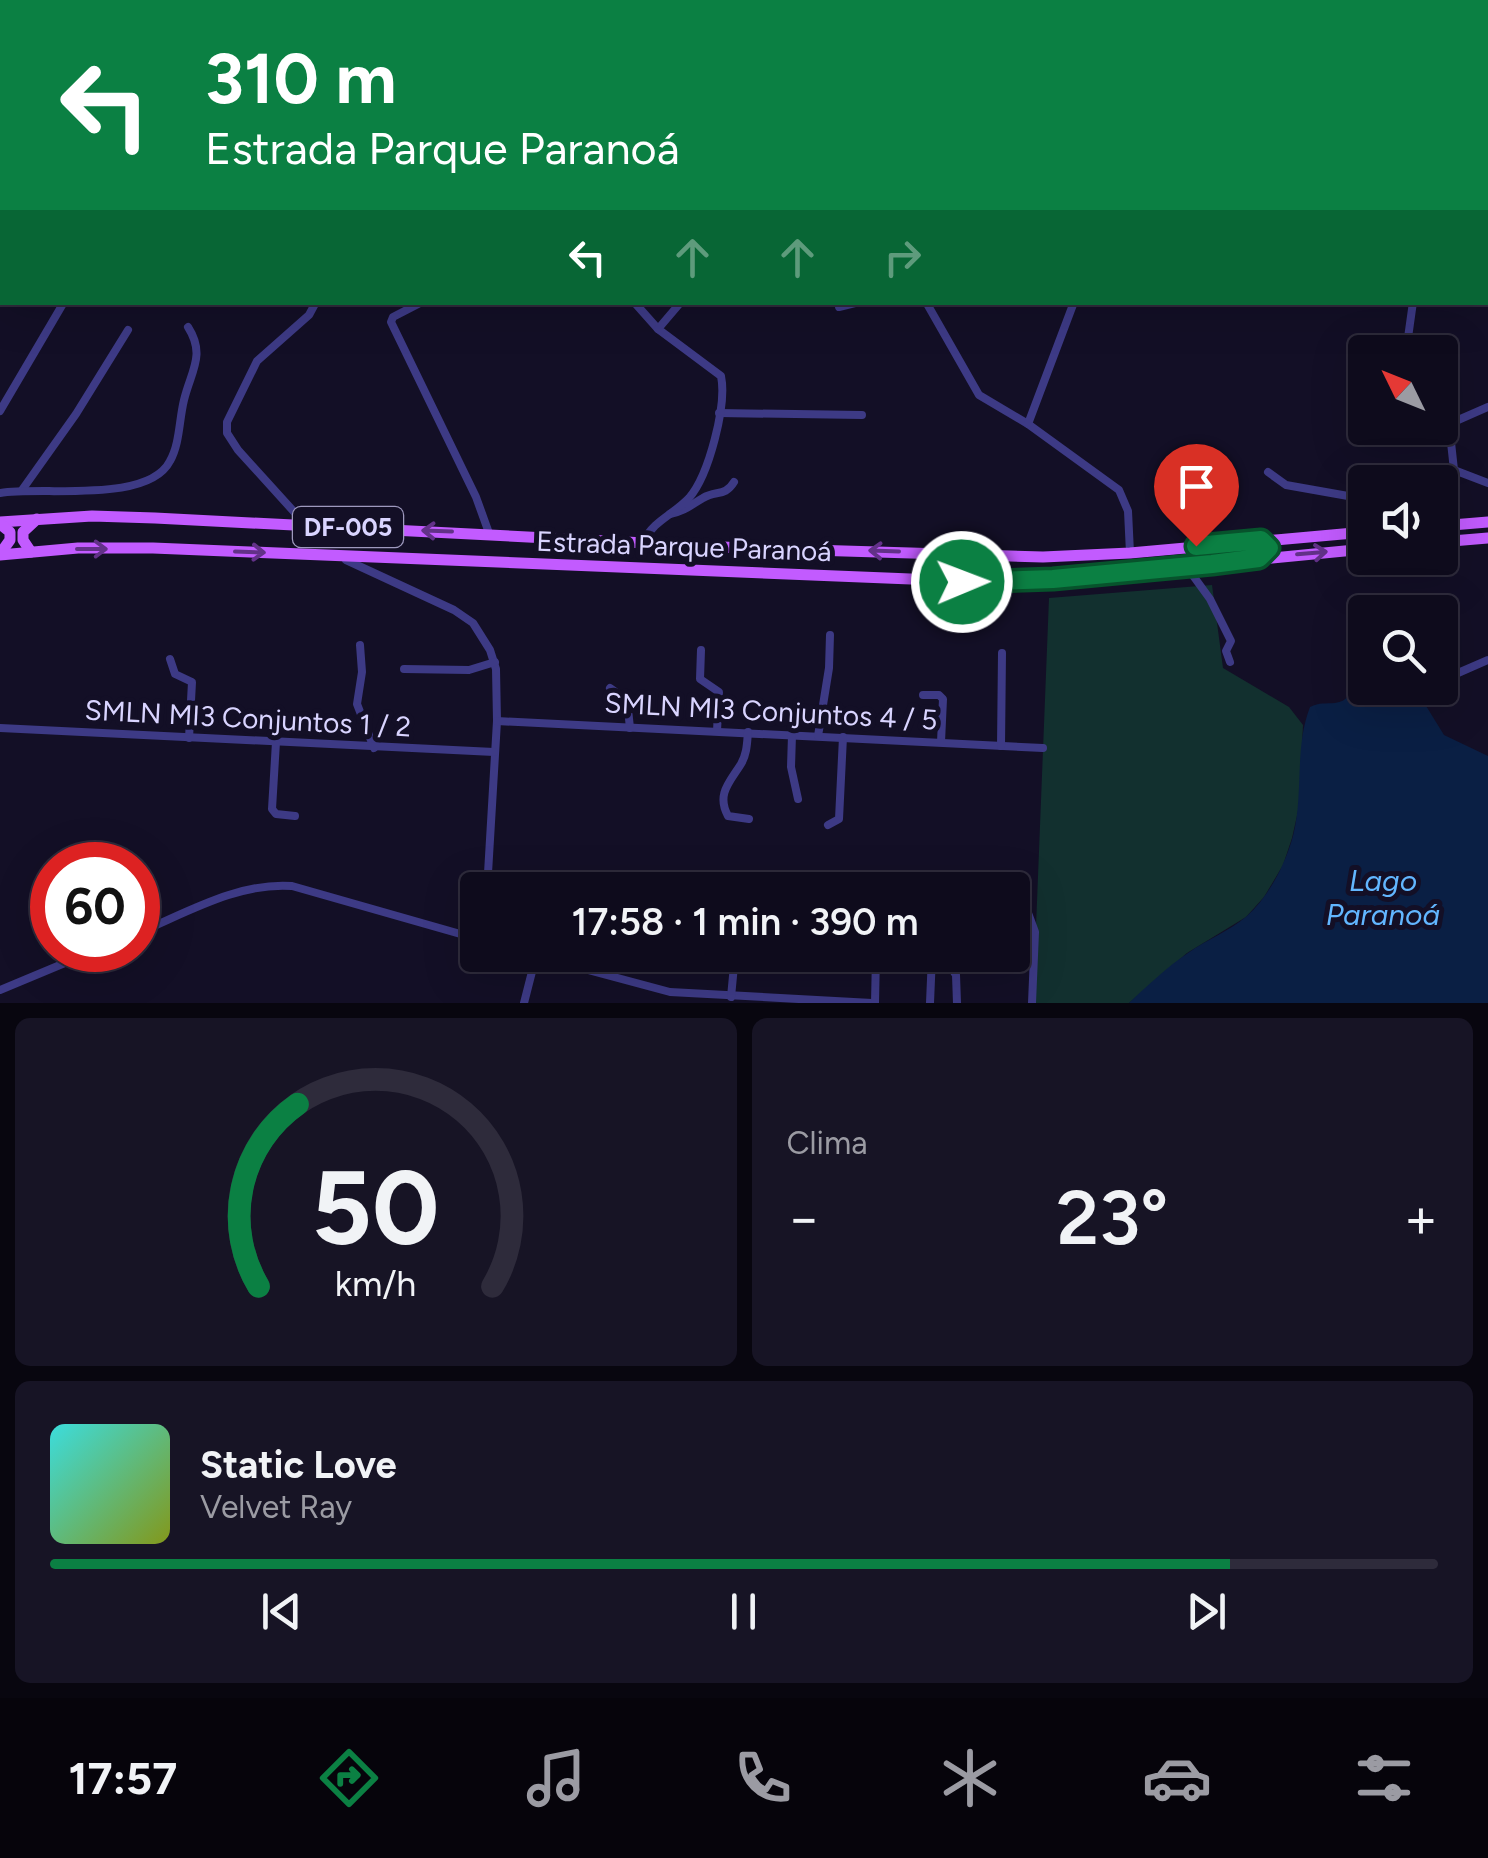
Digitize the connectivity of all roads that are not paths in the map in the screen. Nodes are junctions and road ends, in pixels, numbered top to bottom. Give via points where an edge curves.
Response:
1 (62, 305) edge
2 (314, 305) edge
3 (416, 305) edge
4 (637, 305) edge
5 (678, 305) edge
6 (848, 305) edge
7 (928, 305) edge
8 (1073, 305) edge
9 (1413, 305) edge
10 (840, 307) dead end
11 (188, 327) dead end
12 (658, 329) junction
13 (128, 330) dead end
14 (1408, 335) edge
15 (1488, 407) edge
16 (0, 412) edge
17 (719, 413) junction
18 (862, 415) dead end
19 (1458, 420) edge
20 (1028, 424) junction
21 (1268, 472) dead end
22 (1458, 472) edge
23 (734, 482) dead end
24 (1488, 483) edge
25 (22, 490) junction
26 (0, 493) edge
27 (1348, 497) edge
28 (666, 516) junction
29 (36, 518) junction
30 (0, 522) edge
31 (1488, 522) edge
32 (1458, 524) edge
33 (306, 525) junction
34 (489, 533) junction
35 (1348, 533) edge
36 (1488, 538) edge
37 (1261, 540) junction
38 (1458, 540) edge
39 (647, 542) junction
40 (680, 545) junction
41 (1348, 550) edge
42 (31, 552) junction
43 (1130, 553) junction
44 (0, 554) edge
45 (334, 555) junction
46 (383, 558) junction
47 (1259, 558) junction
48 (1186, 566) junction
49 (649, 570) junction
50 (678, 571) junction
51 (378, 572) junction
52 (830, 635) dead end
53 (360, 645) dead end
54 (700, 650) dead end
55 (1002, 653) dead end
56 (170, 660) dead end
57 (1488, 660) edge
58 (494, 662) junction
59 (1230, 662) dead end
60 (404, 668) dead end
61 (1458, 673) dead end
62 (610, 688) dead end
63 (923, 695) dead end
64 (497, 721) junction
65 (0, 728) edge
66 (630, 728) junction
67 (717, 731) junction
68 (748, 732) junction
69 (792, 735) junction
70 (818, 736) junction
71 (842, 737) junction
72 (188, 738) junction
73 (276, 742) junction
74 (941, 742) junction
75 (1001, 746) junction
76 (374, 748) junction
77 (1043, 748) dead end
78 (494, 752) junction
79 (798, 800) dead end
80 (295, 816) dead end
81 (749, 819) dead end
82 (828, 824) dead end
83 (488, 872) edge
84 (1030, 918) edge
85 (160, 924) edge
86 (460, 934) edge
87 (43, 972) edge
88 (531, 972) edge
89 (592, 972) edge
90 (733, 972) edge
91 (875, 972) edge
92 (931, 972) edge
93 (954, 972) edge
94 (0, 990) edge
95 (731, 997) junction
96 (800, 1001) edge
97 (849, 1002) edge
98 (524, 1003) edge
99 (873, 1003) edge
100 (930, 1003) edge
101 (957, 1003) edge
102 (1032, 1003) edge

1 - 16 street
2 - 33 street via 257,361 226,422 233,444
3 - 34 street via 391,322
4 - 12 street
5 - 12 street
6 - 10 street
7 - 20 street via 972,386
8 - 20 street
9 - 14 street
11 - 25 street via 198,350 173,454 158,475 109,489
12 - 17 street via 721,376
13 - 25 street
15 - 19 street
17 - 18 street
17 - 28 street via 700,480
20 - 43 street via 1119,490 1128,511
21 - 27 street via 1286,485
22 - 24 street
23 - 28 street via 725,493
25 - 26 street
28 - 39 street via 652,526
29 - 30 main road, Estrada Parque Paranoá / DF-005
29 - 33 main road, Estrada Parque Paranoá / DF-005
29 - 42 main road via 23,532
30 - 44 main road via 10,540
31 - 32 main road
34 -> 33 main road, Estrada Parque Paranoá / DF-005
34 - 39 main road, Estrada Parque Paranoá / DF-005
35 - 37 main road, Estrada Parque Paranoá / DF-005
36 - 38 main road
37 - 43 main road, Estrada Parque Paranoá / DF-005
37 - 47 main road via 1269,548
39 - 40 main road, Estrada Parque Paranoá / DF-005
39 - 49 main road via 658,555
43 -> 40 main road, Estrada Parque Paranoá / DF-005 via 956,555
40 - 50 main road via 671,555
47 -> 41 main road, Estrada Parque Paranoá / DF-005
42 - 44 main road, Estrada Parque Paranoá / DF-005
42 -> 45 main road, Estrada Parque Paranoá / DF-005 via 153,548
45 - 46 main road, Estrada Parque Paranoá / DF-005
45 - 51 street
46 - 49 main road, Estrada Parque Paranoá / DF-005
46 - 51 street
47 - 48 main road, Estrada Parque Paranoá / DF-005
48 - 50 main road, Estrada Parque Paranoá / DF-005 via 985,582
48 - 59 street via 1231,641
49 - 50 main road, Estrada Parque Paranoá / DF-005
51 - 58 street via 468,620
52 - 70 street
53 - 76 street via 357,704
54 - 67 street via 700,679 720,692
55 - 75 street
56 - 72 street via 175,674 192,682
57 - 61 street
58 - 60 street via 461,670
58 - 64 street
62 - 66 street via 627,700
63 - 74 street via 943,699
64 - 66 street, SMLN MI3 Conjuntos 4 / 5
64 - 78 street
65 - 72 street, SMLN MI3 Conjuntos 1 / 2
66 - 67 street, SMLN MI3 Conjuntos 4 / 5
67 - 68 street, SMLN MI3 Conjuntos 4 / 5
68 - 69 street, SMLN MI3 Conjuntos 4 / 5
68 - 81 street via 743,761 723,798 728,816
69 - 70 street, SMLN MI3 Conjuntos 4 / 5
69 - 79 street
70 - 71 street, SMLN MI3 Conjuntos 4 / 5
71 - 74 street, SMLN MI3 Conjuntos 4 / 5
71 - 82 street via 839,819
72 - 73 street, SMLN MI3 Conjuntos 1 / 2
73 - 76 street, SMLN MI3 Conjuntos 1 / 2
73 - 80 street via 272,809
74 - 75 street, SMLN MI3 Conjuntos 4 / 5
75 - 77 street, SMLN MI3 Conjuntos 4 / 5
76 - 78 street, SMLN MI3 Conjuntos 1 / 2
78 - 83 street
84 - 102 street
85 - 86 street via 237,892 274,885
87 - 94 street
88 - 98 street
89 - 95 street via 651,988
90 - 95 street
91 - 99 street
92 - 100 street
93 - 101 street
95 - 96 street
96 - 97 street
97 - 99 street

